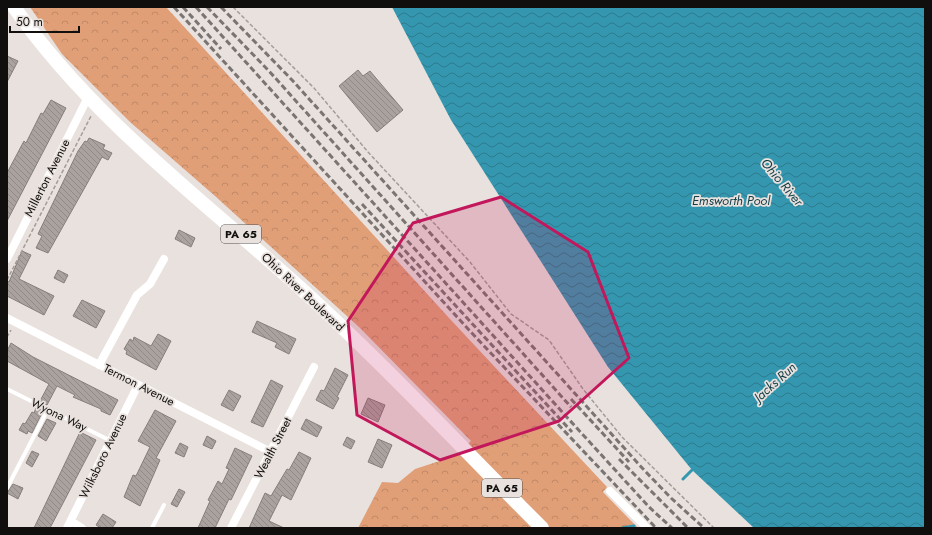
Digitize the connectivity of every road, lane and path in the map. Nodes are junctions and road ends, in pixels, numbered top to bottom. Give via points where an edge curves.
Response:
1 (14, 7) edge
2 (234, 7) edge
3 (88, 97) junction
4 (7, 259) edge
5 (164, 259) dead end
6 (7, 318) edge
7 (11, 330) dead end
8 (7, 338) edge
9 (99, 365) junction
10 (314, 367) dead end
11 (138, 385) junction
12 (7, 389) edge
13 (48, 409) junction
14 (111, 441) junction
15 (271, 452) junction
16 (7, 488) edge
17 (610, 490) dead end
18 (164, 505) dead end
19 (69, 525) edge
20 (82, 528) edge
21 (152, 528) edge
22 (231, 528) edge
23 (542, 528) edge
24 (647, 528) edge
25 (714, 528) edge

1 - 3 highway, Ohio River Boulevard / PA 65 via 45,50
2 - 25 path via 314,88 368,152 470,262 511,314 549,340 583,389 622,437
3 - 4 street, Millerton Avenue
3 - 23 highway, Ohio River Boulevard / PA 65 via 134,143 327,312
5 - 9 street via 150,284 137,295
6 - 9 street, Termon Avenue
7 - 8 path
9 - 11 street, Termon Avenue
10 - 15 street, Wealth Street
11 - 14 street, Wilksboro Avenue
11 - 15 street, Termon Avenue
12 - 13 lane, Wyona Way
13 - 14 lane, Wyona Way
13 - 16 lane
14 - 19 street, Wilksboro Avenue
15 - 22 street, Wealth Street
17 - 24 street
18 - 21 lane
19 - 20 street

